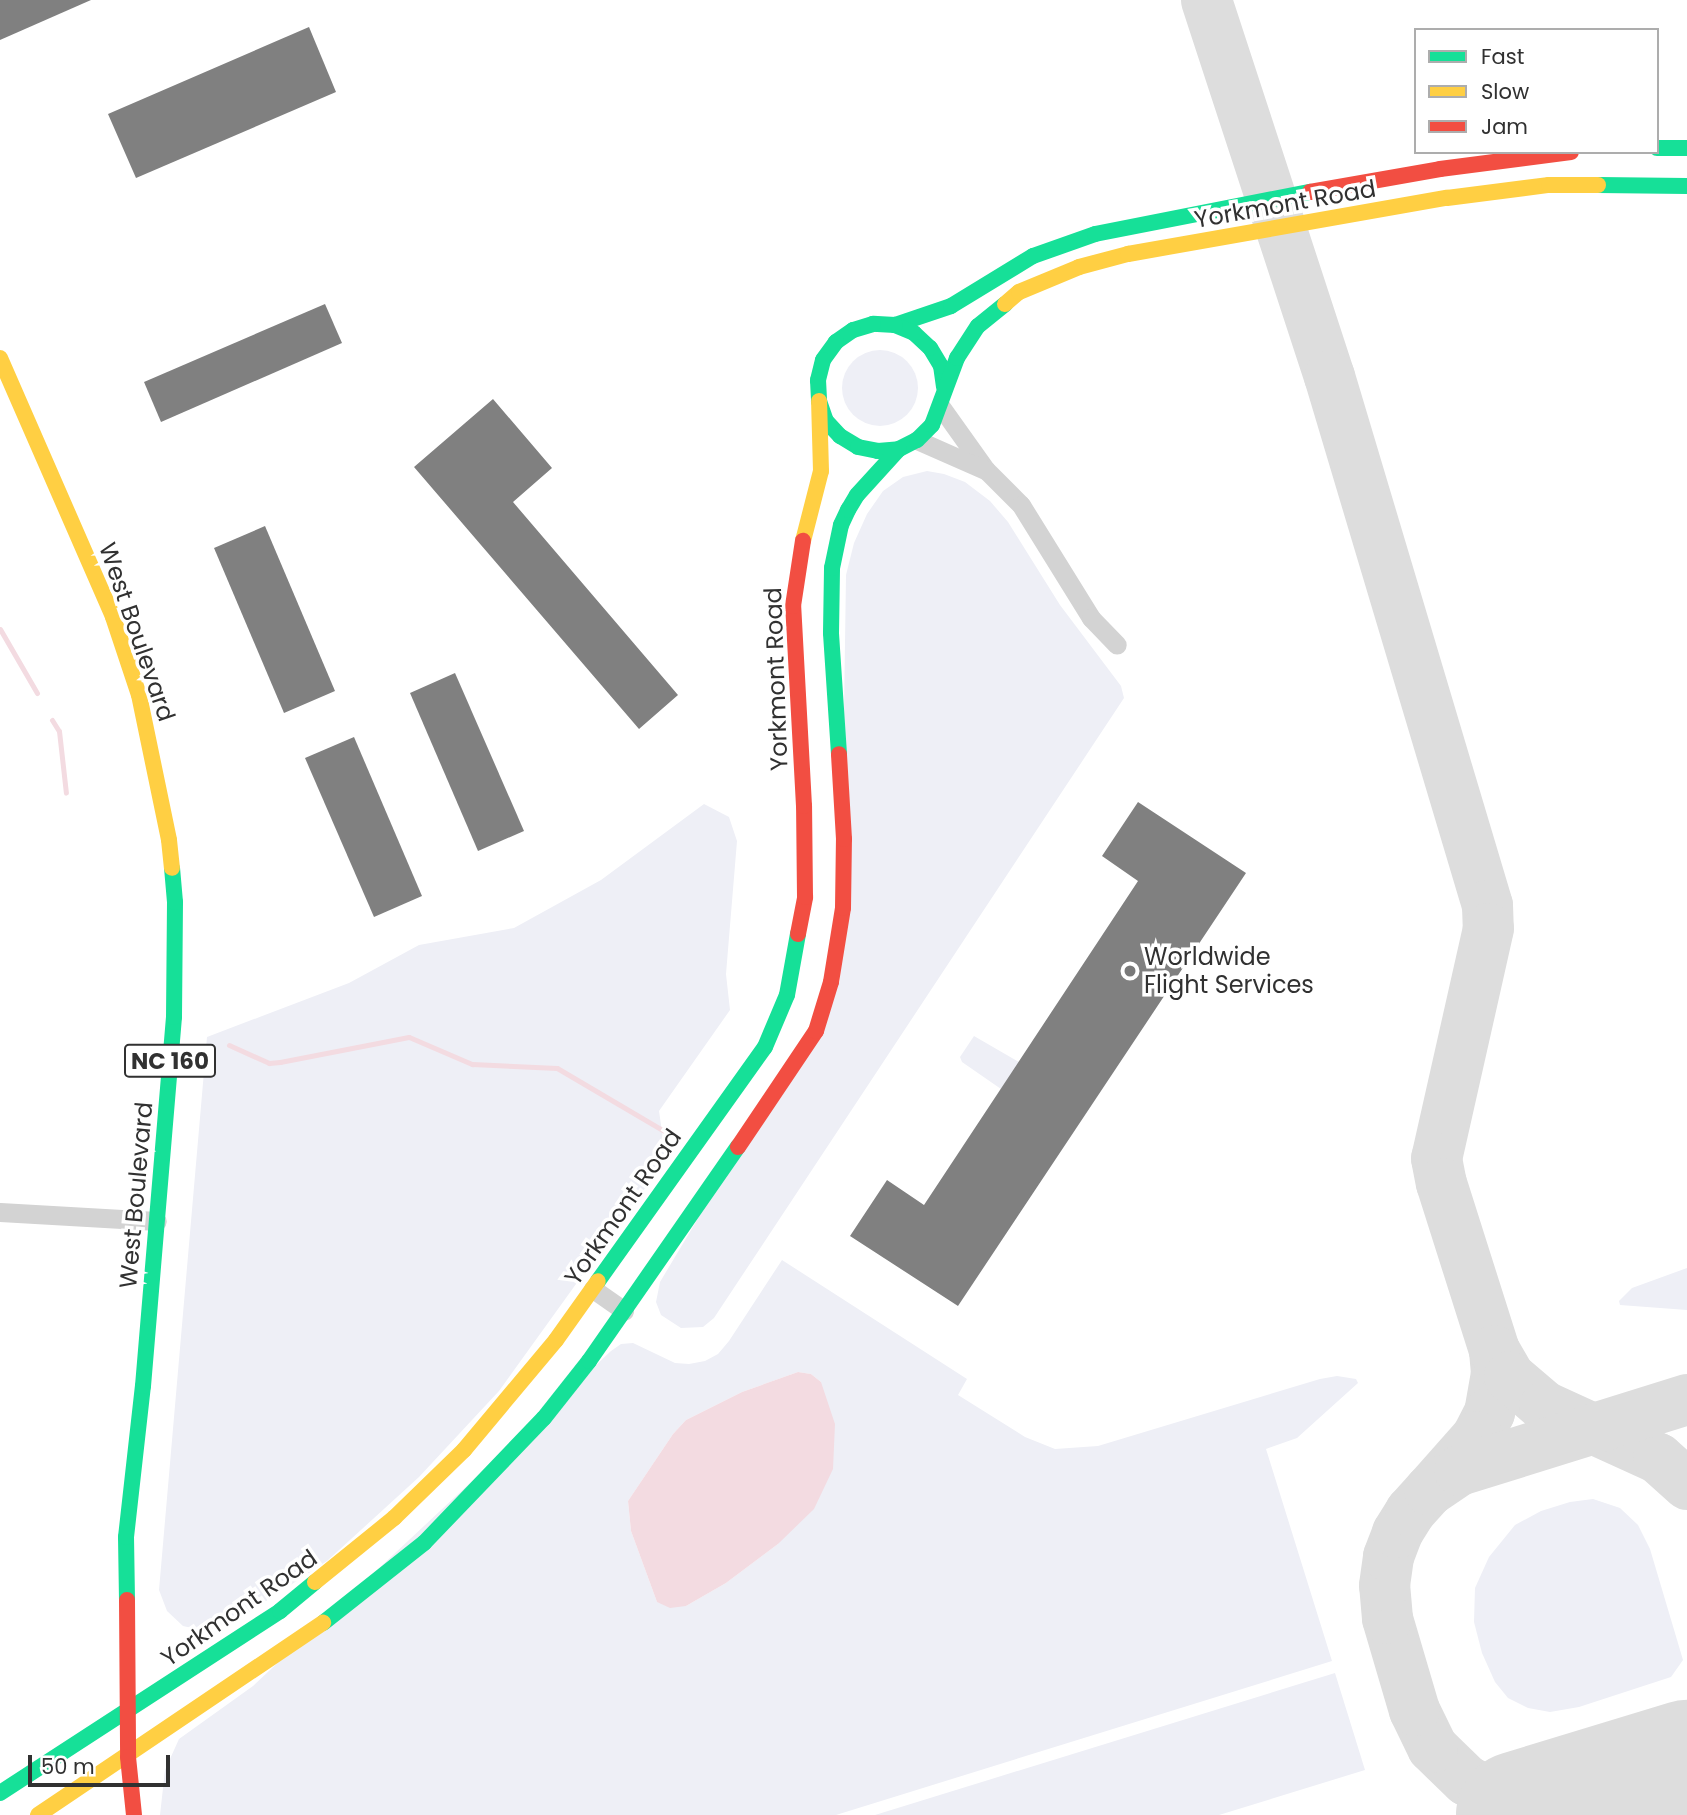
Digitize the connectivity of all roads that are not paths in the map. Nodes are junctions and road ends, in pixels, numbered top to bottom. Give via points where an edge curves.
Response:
1 (1659, 148) edge
2 (1687, 148) edge
3 (1556, 154) edge
4 (1687, 186) edge
5 (895, 325) junction
6 (0, 358) edge
7 (944, 387) junction
8 (819, 401) junction
9 (941, 407) junction
10 (917, 440) junction
11 (898, 449) junction
12 (986, 470) junction
13 (1117, 645) dead end
14 (0, 1212) edge
15 (157, 1221) junction
16 (593, 1289) junction
17 (624, 1311) junction
18 (127, 1713) junction
19 (128, 1757) junction
20 (0, 1793) edge
21 (38, 1815) edge
22 (134, 1815) edge

1 - 2 street
3 - 5 street, Yorkmont Road via 1431,171 1095,234 1033,257 951,306
4 - 7 street, Yorkmont Road via 1549,185 1105,259 1056,274 1005,303 967,341
5 - 7 street, Yorkmont Road via 914,333 930,348 941,366
5 - 8 street, Yorkmont Road via 873,324 836,342 823,360
6 - 15 street, West Boulevard / NC 160 via 113,617 157,769 169,840 175,947 174,1017
7 - 9 street, Yorkmont Road
8 - 11 street, Yorkmont Road via 826,421 858,447
8 - 16 street, Yorkmont Road via 821,471 799,556 793,606 806,874 803,923 787,995 765,1048
9 - 10 street, Yorkmont Road
9 - 12 street
10 - 11 street, Yorkmont Road
10 - 12 street
11 - 17 street, Yorkmont Road via 848,510 832,568 831,633 845,878 838,951 824,1008 793,1069
12 - 13 street via 1021,505 1079,600
14 - 15 street
15 - 18 street, West Boulevard / NC 160 via 126,1538
16 - 17 street
16 - 18 street, Yorkmont Road via 512,1396 394,1518 280,1611
17 - 19 street, Yorkmont Road via 544,1418 424,1543 314,1630
18 - 19 street, West Boulevard / NC 160
18 - 20 street, Yorkmont Road
19 - 21 street, Yorkmont Road
19 - 22 street, West Boulevard / NC 160

